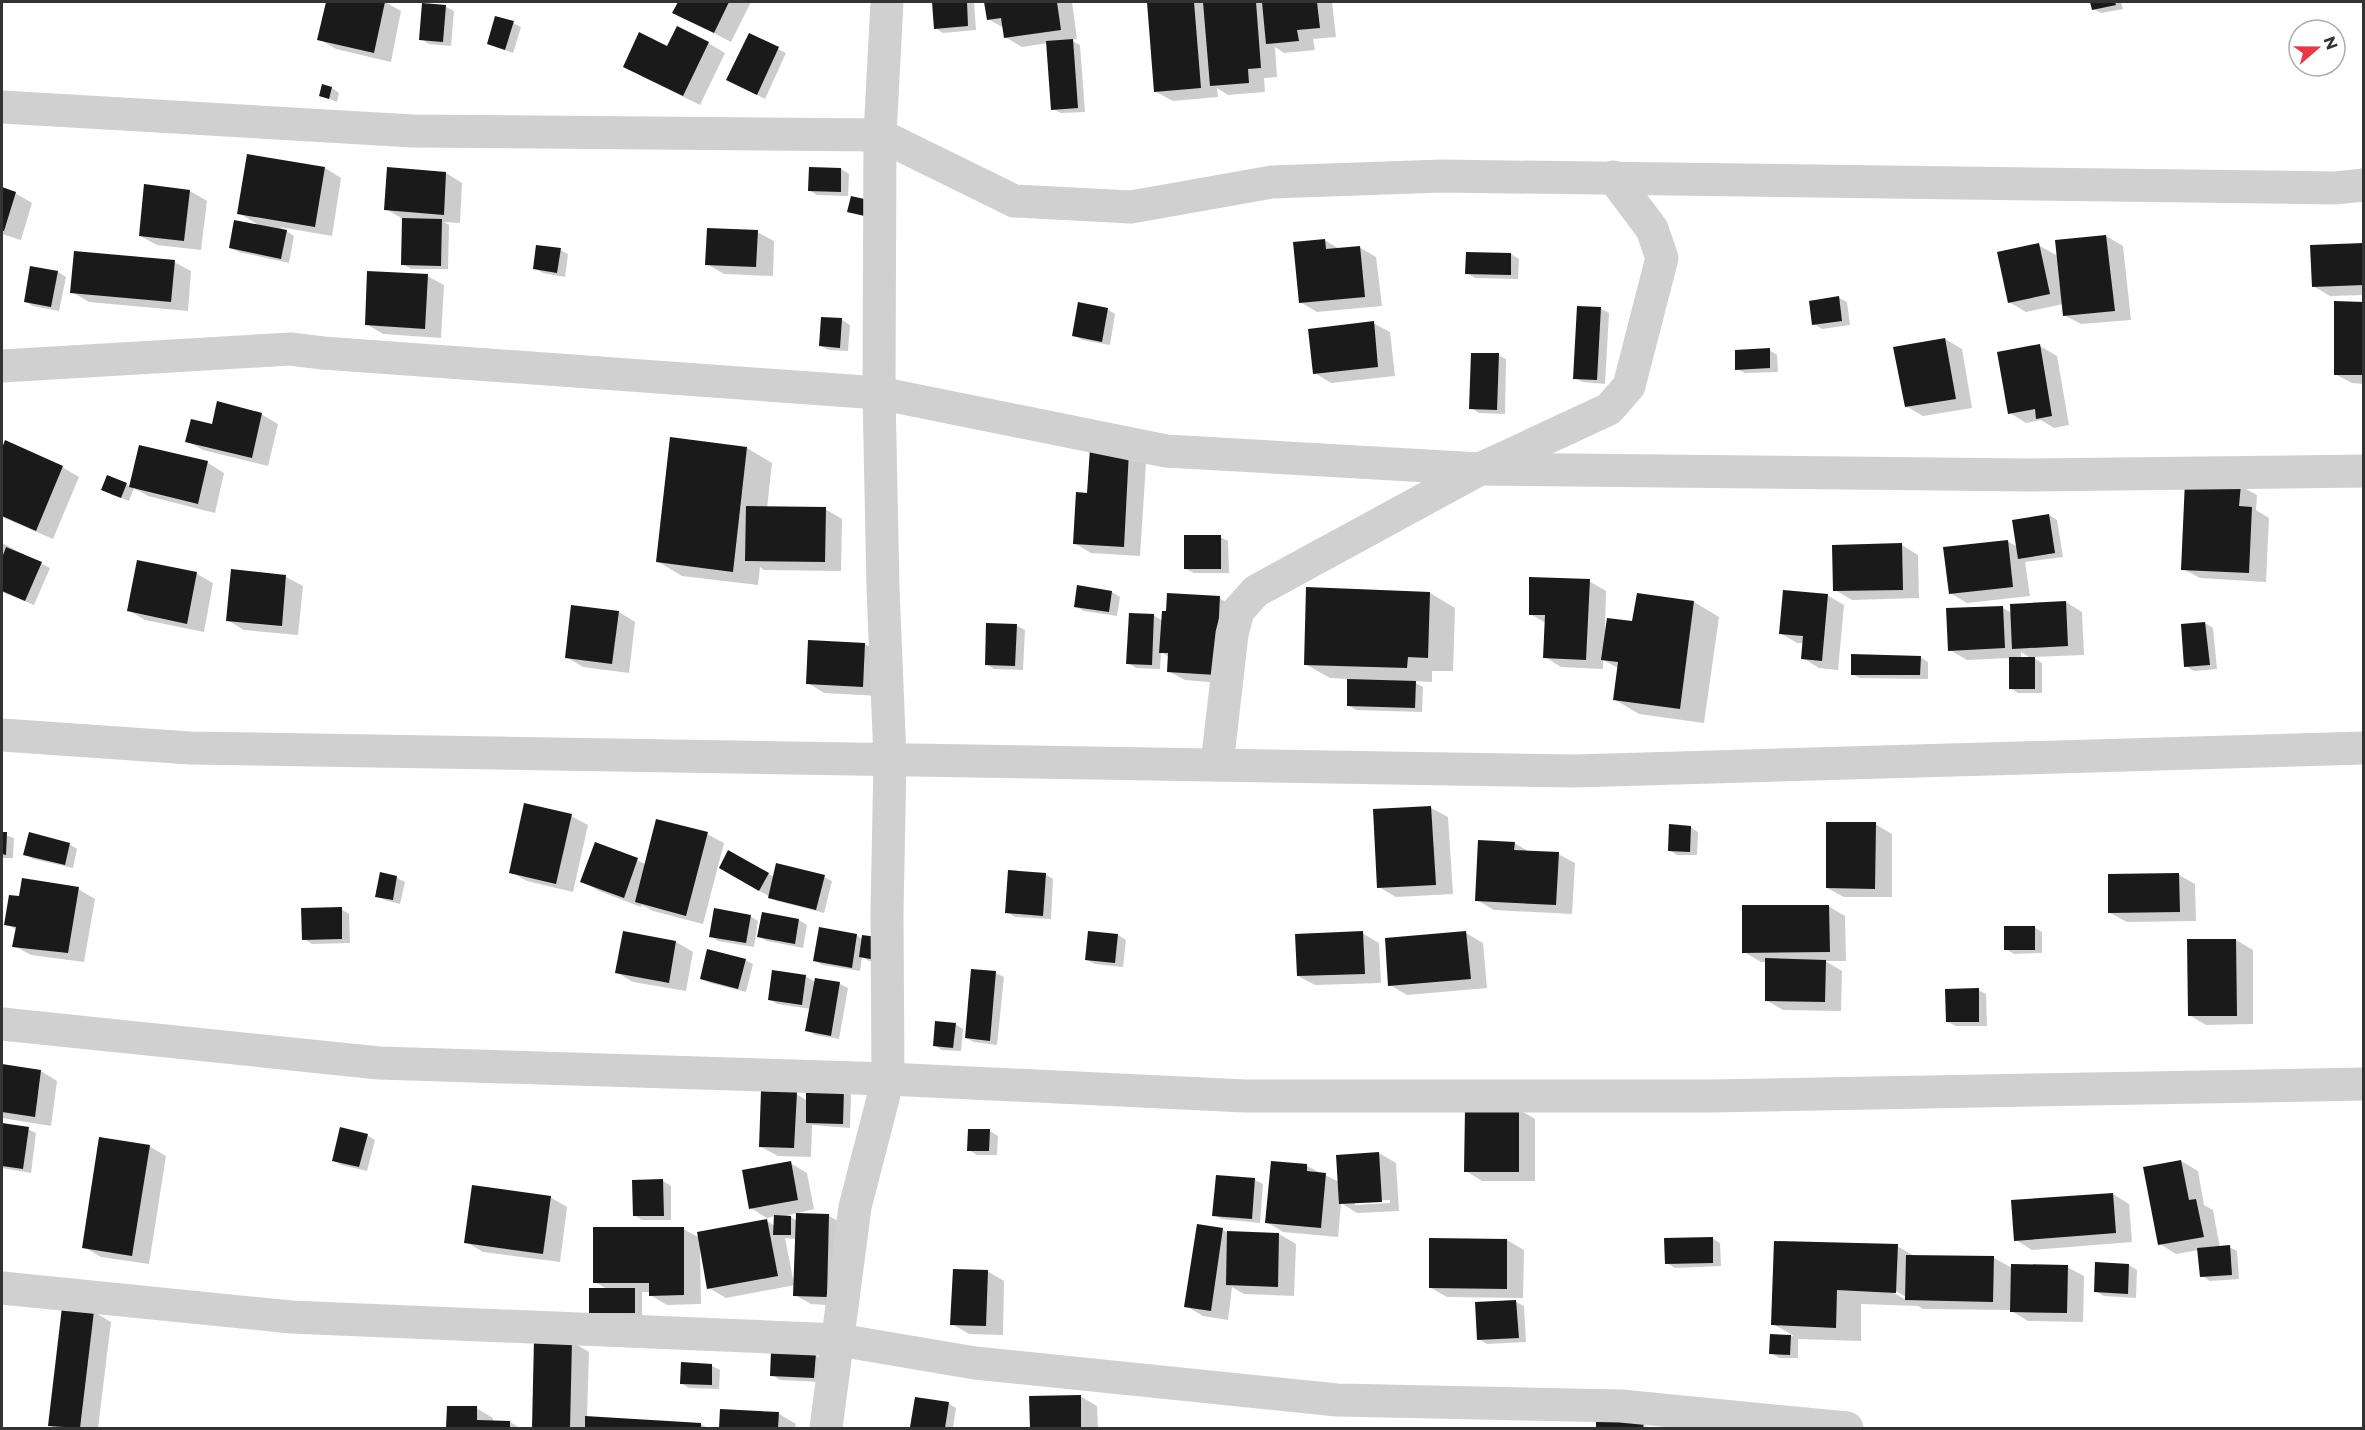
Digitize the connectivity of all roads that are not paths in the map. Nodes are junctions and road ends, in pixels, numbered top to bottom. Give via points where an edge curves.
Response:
1 (887, 2) edge
2 (2, 107) edge
3 (880, 135) junction
4 (1613, 177) junction
5 (2364, 185) edge
6 (2, 366) edge
7 (879, 393) junction
8 (1480, 469) junction
9 (2364, 471) edge
10 (2, 735) edge
11 (2364, 748) edge
12 (890, 759) junction
13 (1217, 765) junction
14 (2, 1024) edge
15 (888, 1079) junction
16 (2364, 1084) edge
17 (2, 1288) edge
18 (839, 1340) junction
19 (826, 1428) edge
20 (1847, 1428) edge

1 - 3 street
2 - 3 street via 413,131
3 - 4 street via 1014,201 1131,207 1272,182 1442,176
3 - 7 street
4 - 5 street via 2334,188
4 - 8 street via 1652,229 1662,258 1629,386 1609,409
6 - 7 street via 290,349
7 - 8 street via 1166,451
7 - 12 street
8 - 9 street via 2028,475
8 - 13 street via 1256,591 1238,611
10 - 12 street via 190,748
11 - 13 street via 1575,771
12 - 13 street
12 - 15 street
14 - 15 street via 379,1063
15 - 16 street via 1281,1096 1711,1096
15 - 18 street via 855,1207
17 - 18 street via 291,1317
18 - 19 street
18 - 20 street via 975,1363 1336,1400 1622,1406

